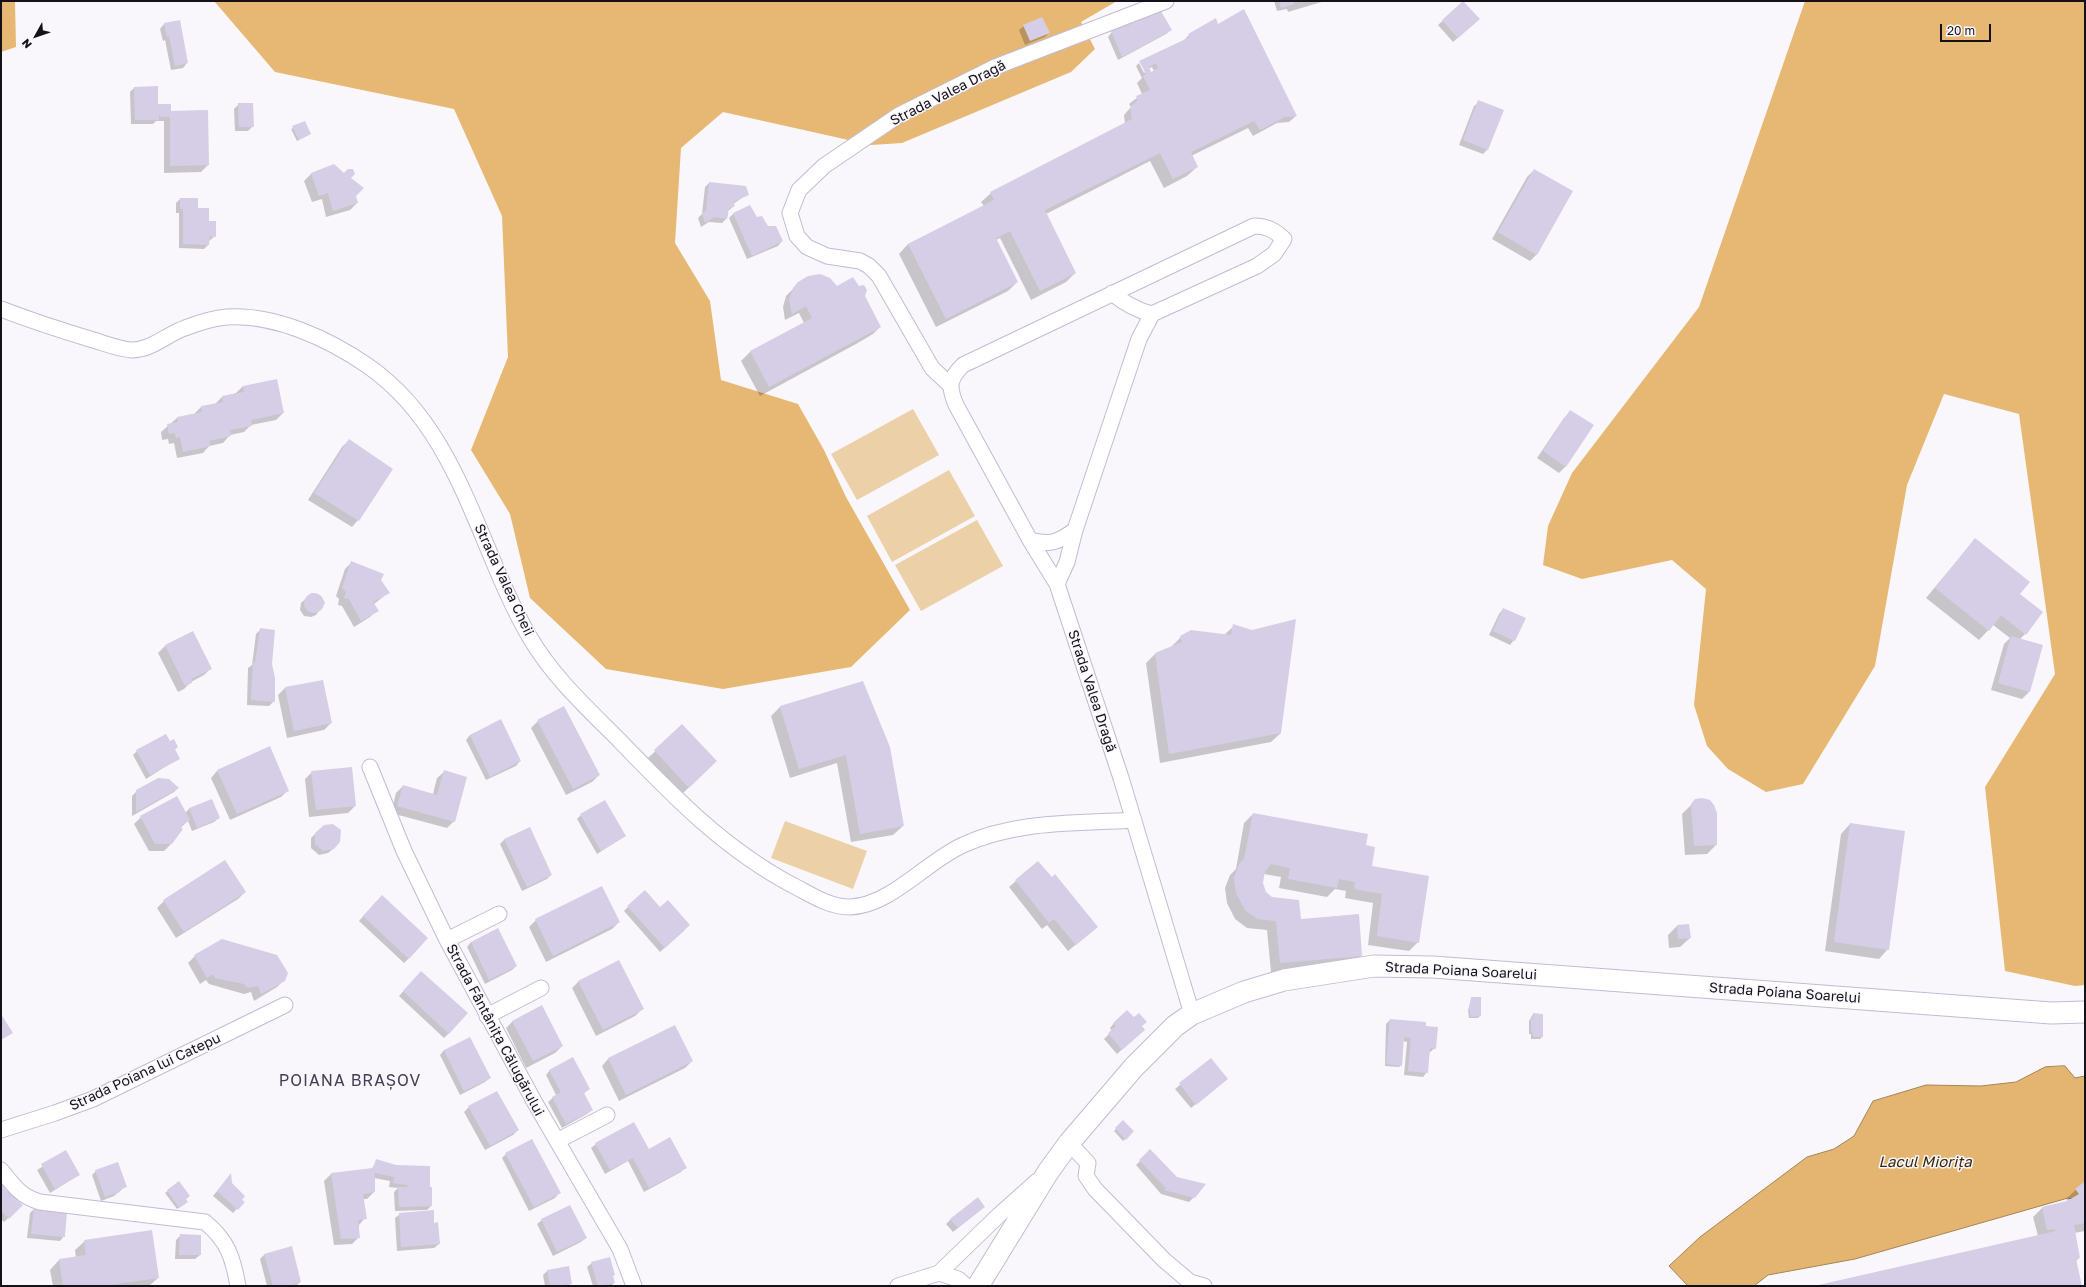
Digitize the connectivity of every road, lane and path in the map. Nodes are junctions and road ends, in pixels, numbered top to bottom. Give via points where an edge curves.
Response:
1 (1166, 1) edge
2 (1112, 293) junction
3 (1, 309) edge
4 (1152, 314) junction
5 (950, 386) junction
6 (1075, 530) junction
7 (1030, 540) junction
8 (1057, 584) junction
9 (370, 767) dead end
10 (1134, 820) junction
11 (499, 914) dead end
12 (447, 940) junction
13 (541, 988) dead end
14 (285, 1005) dead end
15 (2085, 1012) edge
16 (1192, 1014) junction
17 (486, 1016) junction
18 (607, 1115) dead end
19 (1, 1130) edge
20 (557, 1141) junction
21 (1069, 1143) junction
22 (1, 1170) edge
23 (1048, 1172) junction
24 (939, 1273) junction
25 (1201, 1284) edge
26 (238, 1286) edge
27 (634, 1286) edge
28 (898, 1286) edge
29 (966, 1286) edge
30 (978, 1286) edge

1 - 5 street, Strada Valea Dragă via 995,67 899,115 824,166 799,190 790,213 797,236 807,247 827,256 860,261 869,266 879,276 932,368
2 - 4 street via 1128,306
2 - 4 street via 1254,226 1265,226 1284,239 1274,254 1257,266
2 - 5 street via 963,365 954,374
3 - 10 street, Strada Valea Cheii via 113,347 135,350 157,343 180,329 203,322 224,317 249,318 280,324 310,335 368,366 395,388 422,419 444,453 464,492 513,606 546,662 566,686 661,784 732,848 772,875 831,904 849,907 882,897 960,846 1011,829 1045,824
4 - 6 street via 1139,339
5 - 7 street, Strada Valea Dragă via 956,405
6 - 7 street via 1057,542 1046,544
6 - 8 street via 1067,562
7 - 8 street, Strada Valea Dragă
8 - 10 street, Strada Valea Dragă
9 - 12 street, Strada Fântânița Călugărului via 404,851
10 - 16 street, Strada Valea Dragă
11 - 12 street
12 - 17 street, Strada Fântânița Călugărului
13 - 17 street
14 - 19 street, Strada Poiana lui Catepu via 93,1099
15 - 16 street, Strada Poiana Soarelui via 2044,1012 1433,967 1374,966 1284,980 1244,992
16 - 21 street, Strada Poiana Soarelui via 1175,1026 1134,1067
17 - 20 street, Strada Fântânița Călugărului
18 - 20 street
20 - 27 street, Strada Fântânița Călugărului via 620,1249
21 - 23 street, Strada Poiana Soarelui
21 - 25 street via 1088,1163 1086,1176 1095,1189 1164,1260 1190,1282
22 - 26 street via 18,1192 28,1199 205,1222 219,1233 226,1245 233,1261
23 - 24 street
23 - 30 street, Strada Poiana Soarelui
24 - 28 street
24 - 29 street via 958,1279

